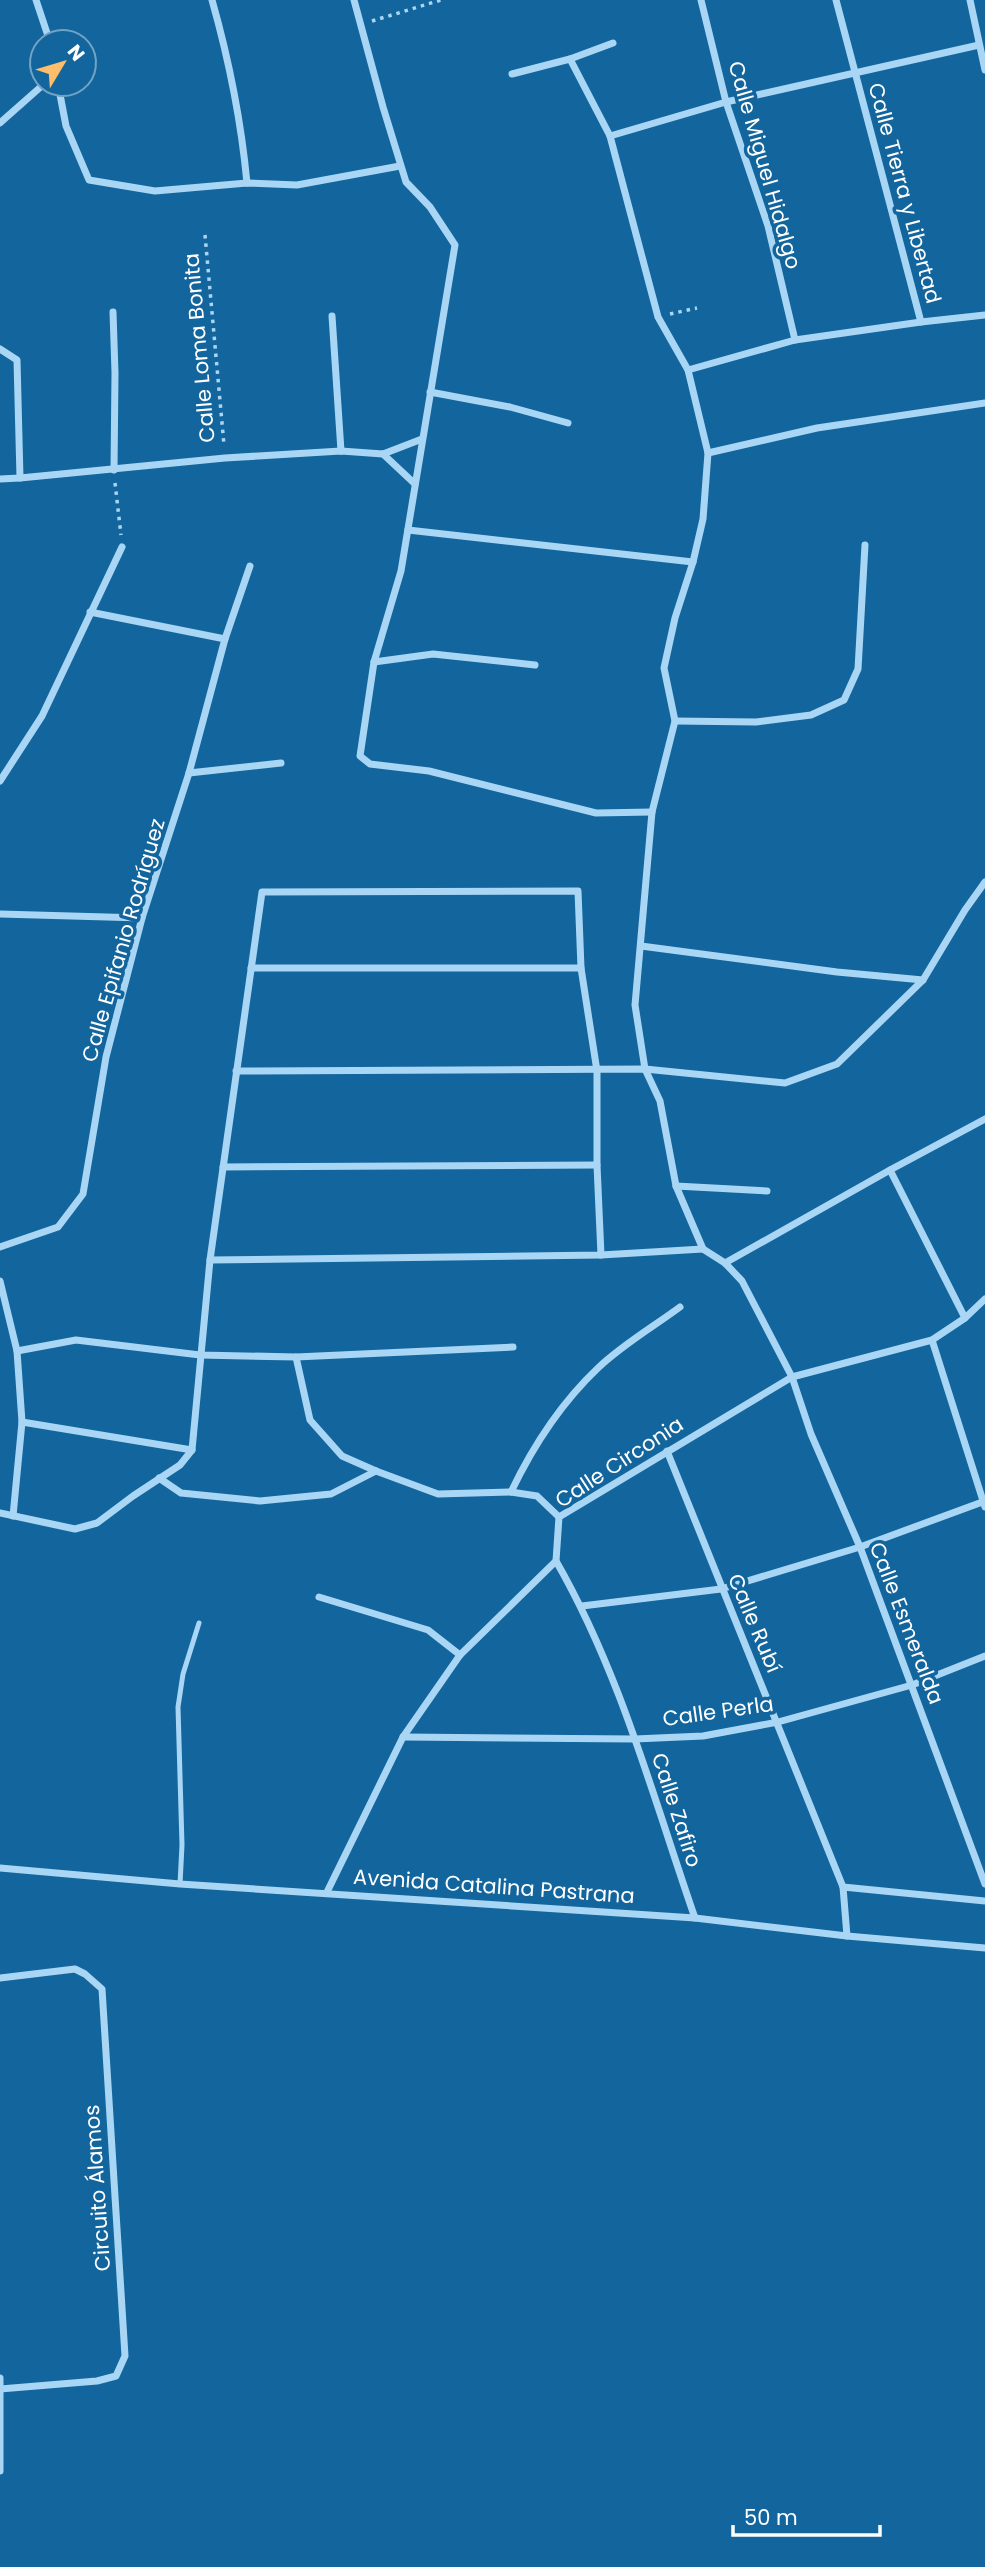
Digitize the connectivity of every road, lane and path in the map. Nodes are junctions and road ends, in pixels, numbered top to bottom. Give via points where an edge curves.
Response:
1 (36, 0) edge
2 (212, 0) edge
3 (354, 0) edge
4 (442, 0) edge
5 (701, 0) edge
6 (836, 0) edge
7 (970, 0) edge
8 (359, 25) junction
9 (45, 28) edge
10 (613, 43) dead end
11 (979, 46) junction
12 (570, 59) junction
13 (985, 70) edge
14 (512, 74) dead end
15 (854, 74) junction
16 (28, 98) edge
17 (61, 98) edge
18 (726, 102) junction
19 (0, 123) edge
20 (610, 136) junction
21 (400, 166) junction
22 (247, 183) junction
23 (205, 235) dead end
24 (697, 308) dead end
25 (113, 312) dead end
26 (332, 316) dead end
27 (985, 316) edge
28 (658, 317) junction
29 (921, 322) junction
30 (795, 340) junction
31 (0, 349) edge
32 (688, 370) junction
33 (430, 392) junction
34 (985, 403) edge
35 (568, 423) dead end
36 (422, 439) junction
37 (341, 451) junction
38 (708, 453) junction
39 (383, 454) junction
40 (225, 458) junction
41 (114, 470) junction
42 (20, 478) junction
43 (0, 479) edge
44 (415, 484) junction
45 (408, 530) junction
46 (865, 545) dead end
47 (122, 547) joint
48 (693, 562) junction
49 (250, 566) dead end
50 (90, 612) junction
51 (225, 639) junction
52 (374, 662) junction
53 (535, 665) dead end
54 (675, 721) junction
55 (281, 763) dead end
56 (189, 773) junction
57 (0, 781) edge
58 (652, 812) junction
59 (985, 882) edge
60 (0, 914) edge
61 (142, 918) junction
62 (641, 946) junction
63 (251, 968) junction
64 (581, 968) junction
65 (923, 980) junction
66 (645, 1069) junction
67 (236, 1071) junction
68 (597, 1071) junction
69 (985, 1119) edge
70 (597, 1165) junction
71 (223, 1167) junction
72 (890, 1170) junction
73 (676, 1186) junction
74 (767, 1191) dead end
75 (0, 1247) edge
76 (704, 1249) junction
77 (601, 1255) junction
78 (210, 1260) junction
79 (725, 1263) junction
80 (0, 1280) edge
81 (985, 1299) edge
82 (680, 1307) dead end
83 (965, 1318) junction
84 (932, 1340) junction
85 (513, 1347) dead end
86 (17, 1351) junction
87 (200, 1355) junction
88 (296, 1357) junction
89 (792, 1377) junction
90 (22, 1422) junction
91 (192, 1450) junction
92 (667, 1451) junction
93 (376, 1472) junction
94 (159, 1478) junction
95 (511, 1492) junction
96 (984, 1503) edge
97 (0, 1513) edge
98 (13, 1516) junction
99 (559, 1517) junction
100 (860, 1547) junction
101 (556, 1561) junction
102 (721, 1589) junction
103 (319, 1597) dead end
104 (582, 1606) junction
105 (199, 1623) dead end
106 (460, 1655) junction
107 (985, 1656) edge
108 (912, 1685) junction
109 (778, 1722) junction
110 (403, 1737) junction
111 (635, 1739) junction
112 (0, 1868) edge
113 (180, 1884) junction
114 (985, 1884) edge
115 (843, 1887) junction
116 (327, 1892) junction
117 (985, 1901) edge
118 (695, 1917) junction
119 (847, 1936) junction
120 (985, 1948) edge
121 (0, 1978) edge
122 (0, 2378) edge
123 (0, 2389) edge
124 (0, 2471) edge

1 - 9 street
2 - 22 street via 226,49
3 - 8 street
4 - 8 path
5 - 18 street, Calle Miguel Hidalgo
6 - 15 street, Calle Tierra y Libertad
7 - 11 street
8 - 21 street
10 - 12 street
11 - 13 street
11 - 15 street, Calle Tierra y Libertad
12 - 14 street
12 - 20 street
15 - 18 street, Calle Tierra y Libertad
15 - 29 street, Calle Tierra y Libertad
16 - 19 street
17 - 22 street via 66,126 89,180 155,191
18 - 20 street, Calle Tierra y Libertad
18 - 30 street, Calle Miguel Hidalgo via 768,226
20 - 28 street
21 - 22 street via 297,185
21 - 33 street via 406,182 430,207 455,245
23 - 40 path, Calle Loma Bonita
24 - 28 path
25 - 41 street
26 - 37 street
27 - 29 street
28 - 32 street
29 - 30 street
30 - 32 street
31 - 42 street via 16,360
32 - 38 street
33 - 35 street
33 - 36 street
34 - 38 street via 817,428
36 - 39 street
36 - 44 street
37 - 39 street
37 - 40 street
38 - 48 street via 703,519
39 - 44 street
40 - 41 street
41 - 42 street
41 - 47 path
42 - 43 street
44 - 45 street
45 - 48 street
45 - 52 street
46 - 54 street via 858,669 844,700 811,715 756,722
47 - 50 street
48 - 54 street via 664,668
49 - 51 street, Calle Epifanio Rodríguez
50 - 51 street
50 - 57 street via 42,716
51 - 56 street, Calle Epifanio Rodríguez
52 - 53 street via 433,653
52 - 58 street via 360,756 370,764 429,771 596,813
54 - 58 street
55 - 56 street
56 - 61 street, Calle Epifanio Rodríguez
58 - 62 street
59 - 65 street
60 - 61 street
61 - 75 street, Calle Epifanio Rodríguez via 106,1057 83,1194 58,1227
62 - 65 street
62 - 66 street via 635,1005
63 - 64 street
63 - 64 street via 262,892 578,891
63 - 67 street
64 - 68 street
65 - 66 street via 837,1064 785,1083
66 - 68 street
66 - 73 street via 660,1101
67 - 68 street
67 - 71 street
68 - 70 street
69 - 72 street
70 - 71 street
70 - 77 street
71 - 78 street
72 - 79 street
72 - 83 street
73 - 74 street
73 - 76 street
76 - 77 street
76 - 79 street, Calle Esmeralda
77 - 78 street
78 - 87 street
79 - 89 street, Calle Esmeralda via 742,1280
80 - 86 street
81 - 83 street, Calle Circonia
82 - 95 street via 599,1367 562,1406
83 - 84 street, Calle Circonia
84 - 89 street, Calle Circonia
84 - 96 street
85 - 88 street
86 - 87 street via 76,1340
86 - 90 street
87 - 88 street
87 - 91 street
88 - 93 street via 310,1420 342,1456
89 - 92 street, Calle Circonia
89 - 100 street, Calle Esmeralda via 811,1434
90 - 91 street
90 - 98 street
91 - 94 street via 180,1465
92 - 99 street, Calle Circonia
92 - 102 street, Calle Rubí
93 - 94 street via 331,1494 260,1501 181,1493
93 - 95 street via 438,1494
94 - 98 street via 97,1523 75,1529
95 - 99 street via 537,1496
96 - 100 street
97 - 98 street
99 - 101 street, Calle Circonia
100 - 102 street
100 - 108 street, Calle Esmeralda
101 - 104 street, Calle Zafiro
101 - 106 street
102 - 104 street
102 - 109 street, Calle Rubí
103 - 106 street via 428,1630
104 - 111 street, Calle Zafiro
105 - 113 lane via 178,1707
106 - 110 street
107 - 108 street, Calle Perla
108 - 109 street, Calle Perla
108 - 114 street, Calle Esmeralda
109 - 111 street, Calle Perla via 703,1736
109 - 115 street, Calle Rubí
110 - 111 street, Calle Perla
110 - 116 street
111 - 118 street, Calle Zafiro
112 - 113 street, Avenida Catalina Pastrana
113 - 116 street, Avenida Catalina Pastrana
115 - 117 street
115 - 119 street, Calle Rubí
116 - 118 street, Avenida Catalina Pastrana
118 - 119 street, Avenida Catalina Pastrana
119 - 120 street, Avenida Catalina Pastrana
121 - 123 street, Circuito Álamos via 75,1969 102,1989 125,2356 116,2376
122 - 123 street
123 - 124 street

